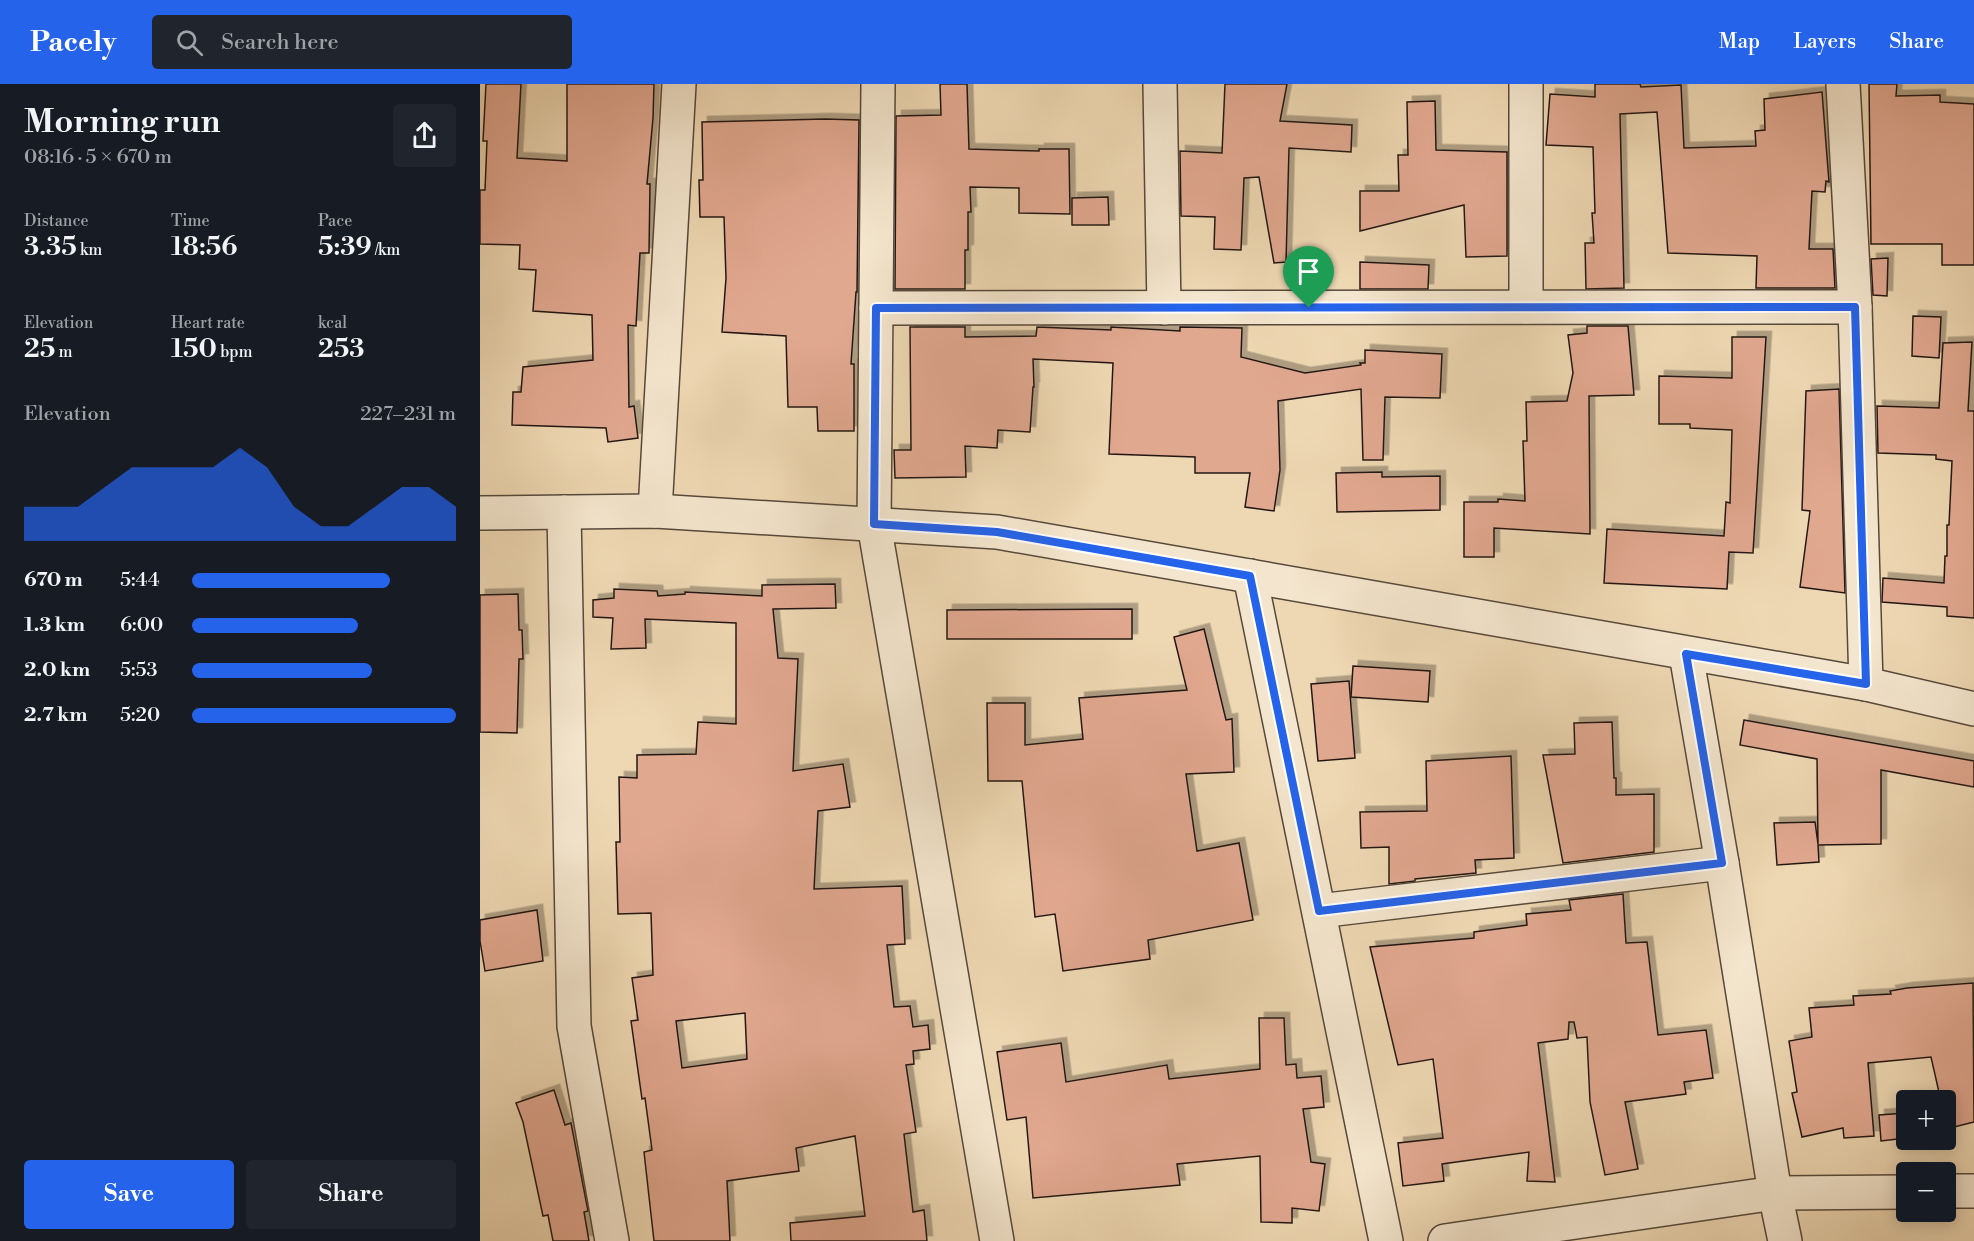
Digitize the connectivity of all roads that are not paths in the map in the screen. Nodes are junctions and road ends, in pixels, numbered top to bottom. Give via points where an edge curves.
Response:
1 (679, 84) edge
2 (878, 84) edge
3 (1160, 84) edge
4 (1526, 84) edge
5 (1843, 84) edge
6 (1855, 307) junction
7 (876, 308) junction
8 (1164, 308) junction
9 (1526, 308) junction
10 (655, 511) junction
11 (564, 512) junction
12 (480, 513) edge
13 (874, 524) junction
14 (1250, 576) junction
15 (1686, 654) junction
16 (1866, 684) junction
17 (1974, 709) edge
18 (1722, 863) junction
19 (1319, 911) junction
20 (1956, 1191) edge
21 (1974, 1191) edge
22 (1896, 1192) edge
23 (1775, 1193) junction
24 (612, 1241) edge
25 (997, 1241) edge
26 (1386, 1241) edge
27 (1445, 1241) edge
28 (1785, 1241) edge

1 - 10 street
2 - 7 street
3 - 8 street
4 - 9 street
5 - 6 street
6 - 9 street
6 - 16 street
7 - 8 street
7 - 13 street
8 - 9 street
10 - 11 street
10 - 13 street
11 - 12 street
11 - 24 street via 574,1026
13 - 14 street via 997,532
13 - 25 street
14 - 15 street
14 - 19 street
15 - 16 street
15 - 18 street
16 - 17 street
18 - 19 street
18 - 23 street
19 - 26 street
20 - 21 street
22 - 23 street
23 - 27 street
23 - 28 street

